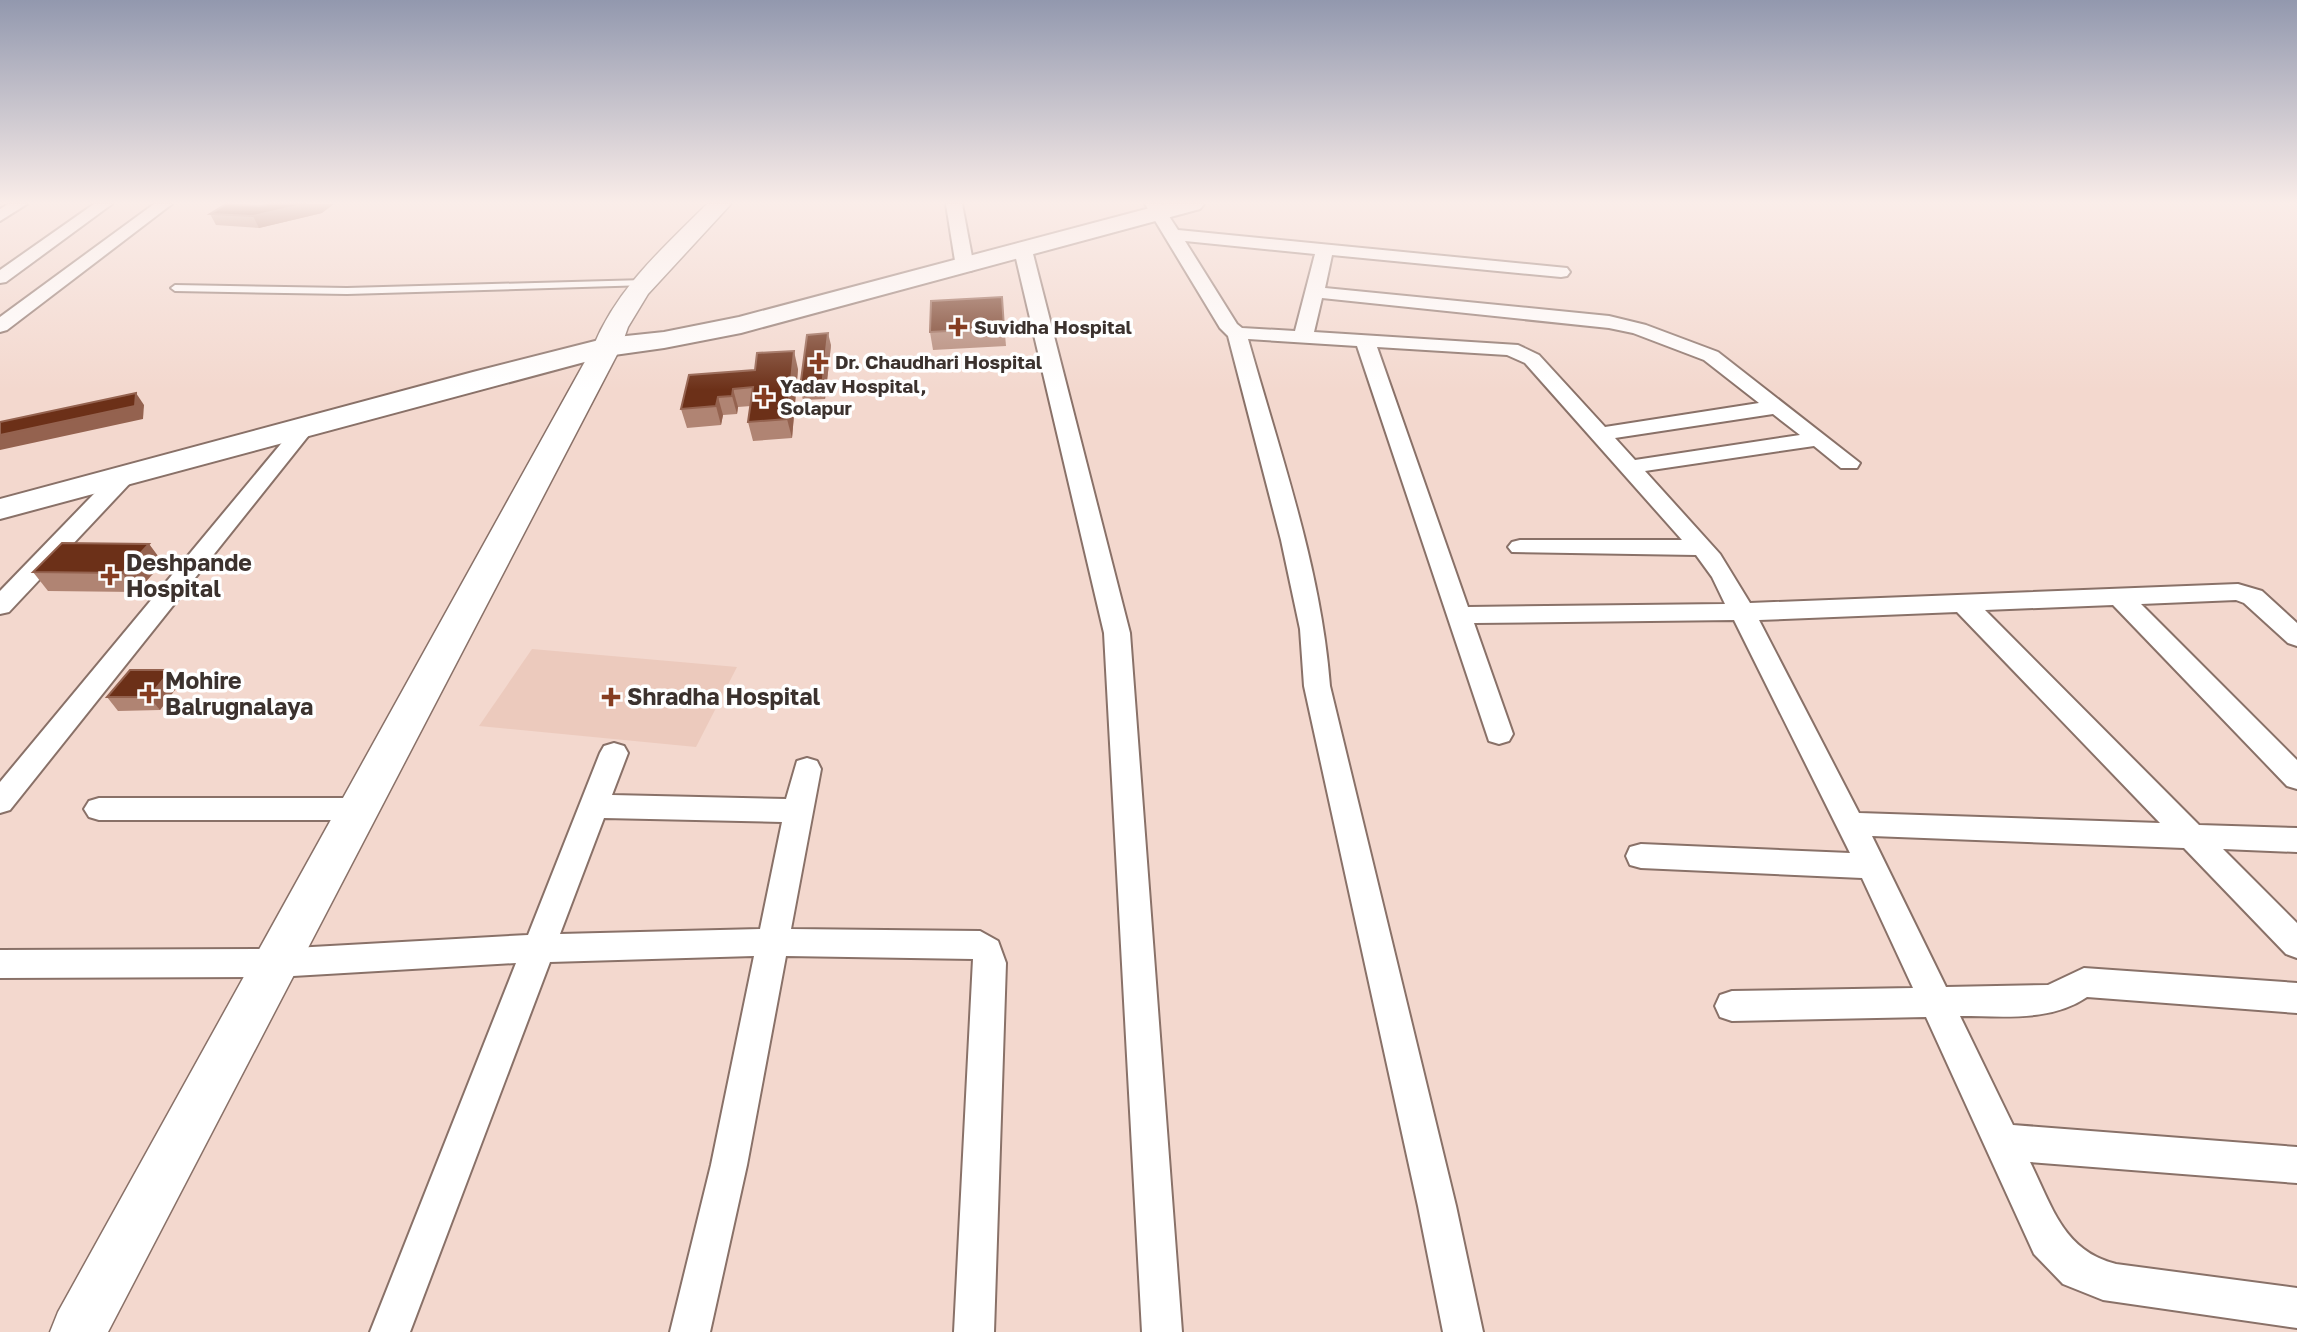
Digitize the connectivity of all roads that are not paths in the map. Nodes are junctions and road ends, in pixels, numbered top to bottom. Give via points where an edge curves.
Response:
1 (17, 266) edge
2 (81, 266) edge
3 (661, 266) edge
4 (1027, 266) edge
5 (1193, 266) edge
6 (1321, 266) edge
7 (1501, 266) edge
8 (965, 267) edge
9 (1561, 272) dead end
10 (0, 278) edge
11 (645, 283) junction
12 (175, 288) dead end
13 (1314, 292) junction
14 (0, 327) edge
15 (1237, 333) junction
16 (1303, 338) junction
17 (1365, 341) junction
18 (607, 347) junction
19 (1777, 407) junction
20 (306, 426) junction
21 (1599, 434) junction
22 (1818, 439) junction
23 (1849, 463) dead end
24 (1629, 467) junction
25 (125, 475) junction
26 (0, 509) edge
27 (1521, 547) dead end
28 (1702, 548) junction
29 (2119, 597) junction
30 (1965, 605) junction
31 (0, 606) edge
32 (1744, 612) junction
33 (1459, 615) junction
34 (2297, 637) edge
35 (1500, 734) dead end
36 (614, 753) dead end
37 (807, 769) dead end
38 (2297, 778) edge
39 (0, 802) edge
40 (594, 806) junction
41 (99, 809) dead end
42 (358, 809) junction
43 (799, 811) junction
44 (1850, 824) junction
45 (2189, 837) junction
46 (2297, 840) edge
47 (1641, 856) dead end
48 (1872, 866) junction
49 (772, 942) junction
50 (2297, 944) edge
51 (540, 948) junction
52 (276, 963) junction
53 (0, 964) edge
54 (2297, 998) edge
55 (1935, 1001) junction
56 (1732, 1006) dead end
57 (2004, 1142) junction
58 (2297, 1165) edge
59 (2297, 1308) edge
60 (78, 1332) edge
61 (390, 1332) edge
62 (690, 1332) edge
63 (974, 1332) edge
64 (1162, 1332) edge
65 (1463, 1332) edge

1 - 10 street
2 - 14 street
3 - 11 main road
4 - 64 street via 1117,633
5 - 15 street
6 - 13 street
7 - 9 street
8 - 18 main road via 741,325
11 - 12 lane via 347,291
11 - 18 main road via 622,313
13 - 16 street
13 - 19 street via 1624,325 1711,356
15 - 16 street
15 - 65 street via 1293,540 1312,629 1317,687
16 - 17 street
17 - 21 street via 1523,352
17 - 33 street
18 - 20 main road
18 - 42 main road
19 - 21 street
19 - 22 street
20 - 25 main road
20 - 39 street
21 - 24 street
22 - 23 street
22 - 24 street
24 - 28 street
25 - 26 main road
25 - 31 street
27 - 28 street
28 - 32 street
29 - 30 street
29 - 34 street via 2238,592 2253,597
29 - 38 street
30 - 32 street
30 - 45 street
32 - 33 street
32 - 44 street
33 - 35 street
36 - 40 street
37 - 43 street
40 - 43 street
40 - 51 street
41 - 42 street
42 - 52 main road
43 - 49 street
44 - 45 street
44 - 48 street
45 - 46 street
45 - 50 street
47 - 48 street
48 - 55 street
49 - 51 street
49 - 62 street via 729,1165
49 - 63 street via 967,943 987,951
51 - 52 street
51 - 61 street
52 - 53 street
52 - 60 main road
54 - 55 street via 2084,982 2073,985 2061,998 2048,1000
55 - 56 street
55 - 57 street
57 - 58 street
57 - 59 street via 2048,1240 2065,1264 2089,1278

